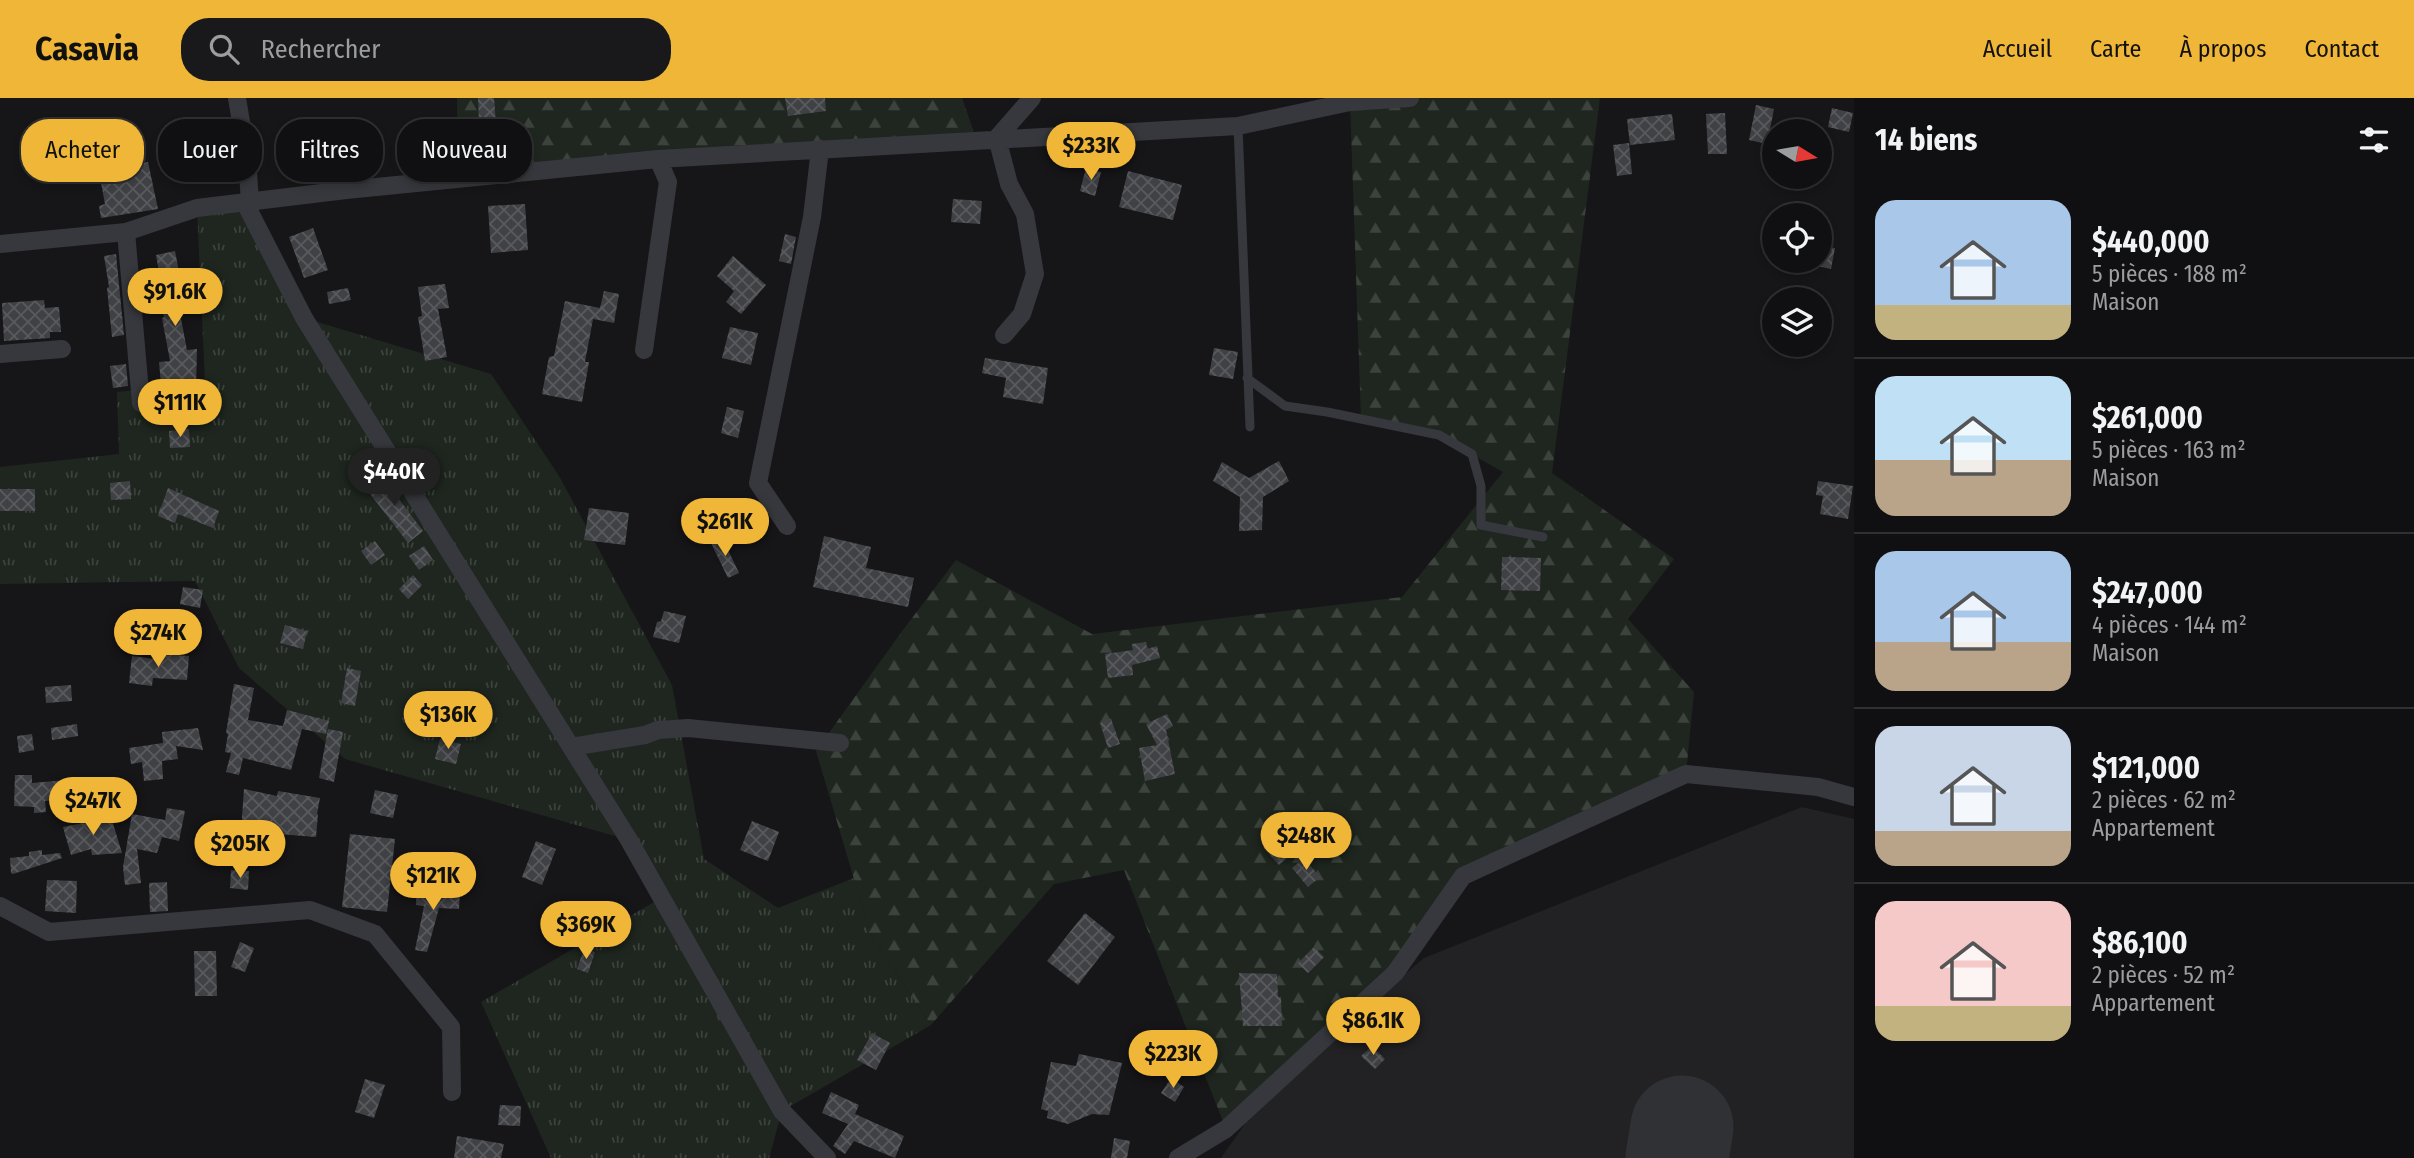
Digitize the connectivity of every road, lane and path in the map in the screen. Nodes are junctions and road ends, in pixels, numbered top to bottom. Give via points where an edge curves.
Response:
1 (237, 98) edge
2 (1032, 98) edge
3 (1410, 98) edge
4 (1238, 125) junction
5 (997, 138) junction
6 (820, 149) junction
7 (658, 159) junction
8 (247, 202) junction
9 (126, 232) junction
10 (0, 244) edge
11 (1004, 335) dead end
12 (62, 349) dead end
13 (644, 351) dead end
14 (0, 354) edge
15 (1247, 378) junction
16 (141, 403) dead end
17 (1250, 427) dead end
18 (787, 526) dead end
19 (1543, 537) dead end
20 (840, 743) dead end
21 (571, 747) junction
22 (1854, 797) edge
23 (0, 906) edge
24 (452, 1092) dead end
25 (827, 1158) edge
26 (1178, 1158) edge

1 - 8 street via 247,158
2 - 5 street
3 - 4 street via 1350,102
4 - 5 street
4 - 15 lane
5 - 6 street
5 - 11 street via 1009,184 1025,214 1035,274 1022,314
6 - 7 street
6 - 18 street via 812,217 758,483
7 - 8 street
7 - 13 street via 668,182
8 - 9 street via 197,208
8 - 21 street via 304,318
9 - 10 street
9 - 16 street
12 - 14 street
15 - 17 lane
15 - 19 lane via 1285,406 1439,435 1472,454 1481,486 1481,525
20 - 21 street via 688,728
21 - 25 street via 629,840 782,1111
22 - 26 street via 1818,787 1686,774 1463,876 1395,973 1226,1129
23 - 24 street via 49,932 310,910 375,934 452,1027

